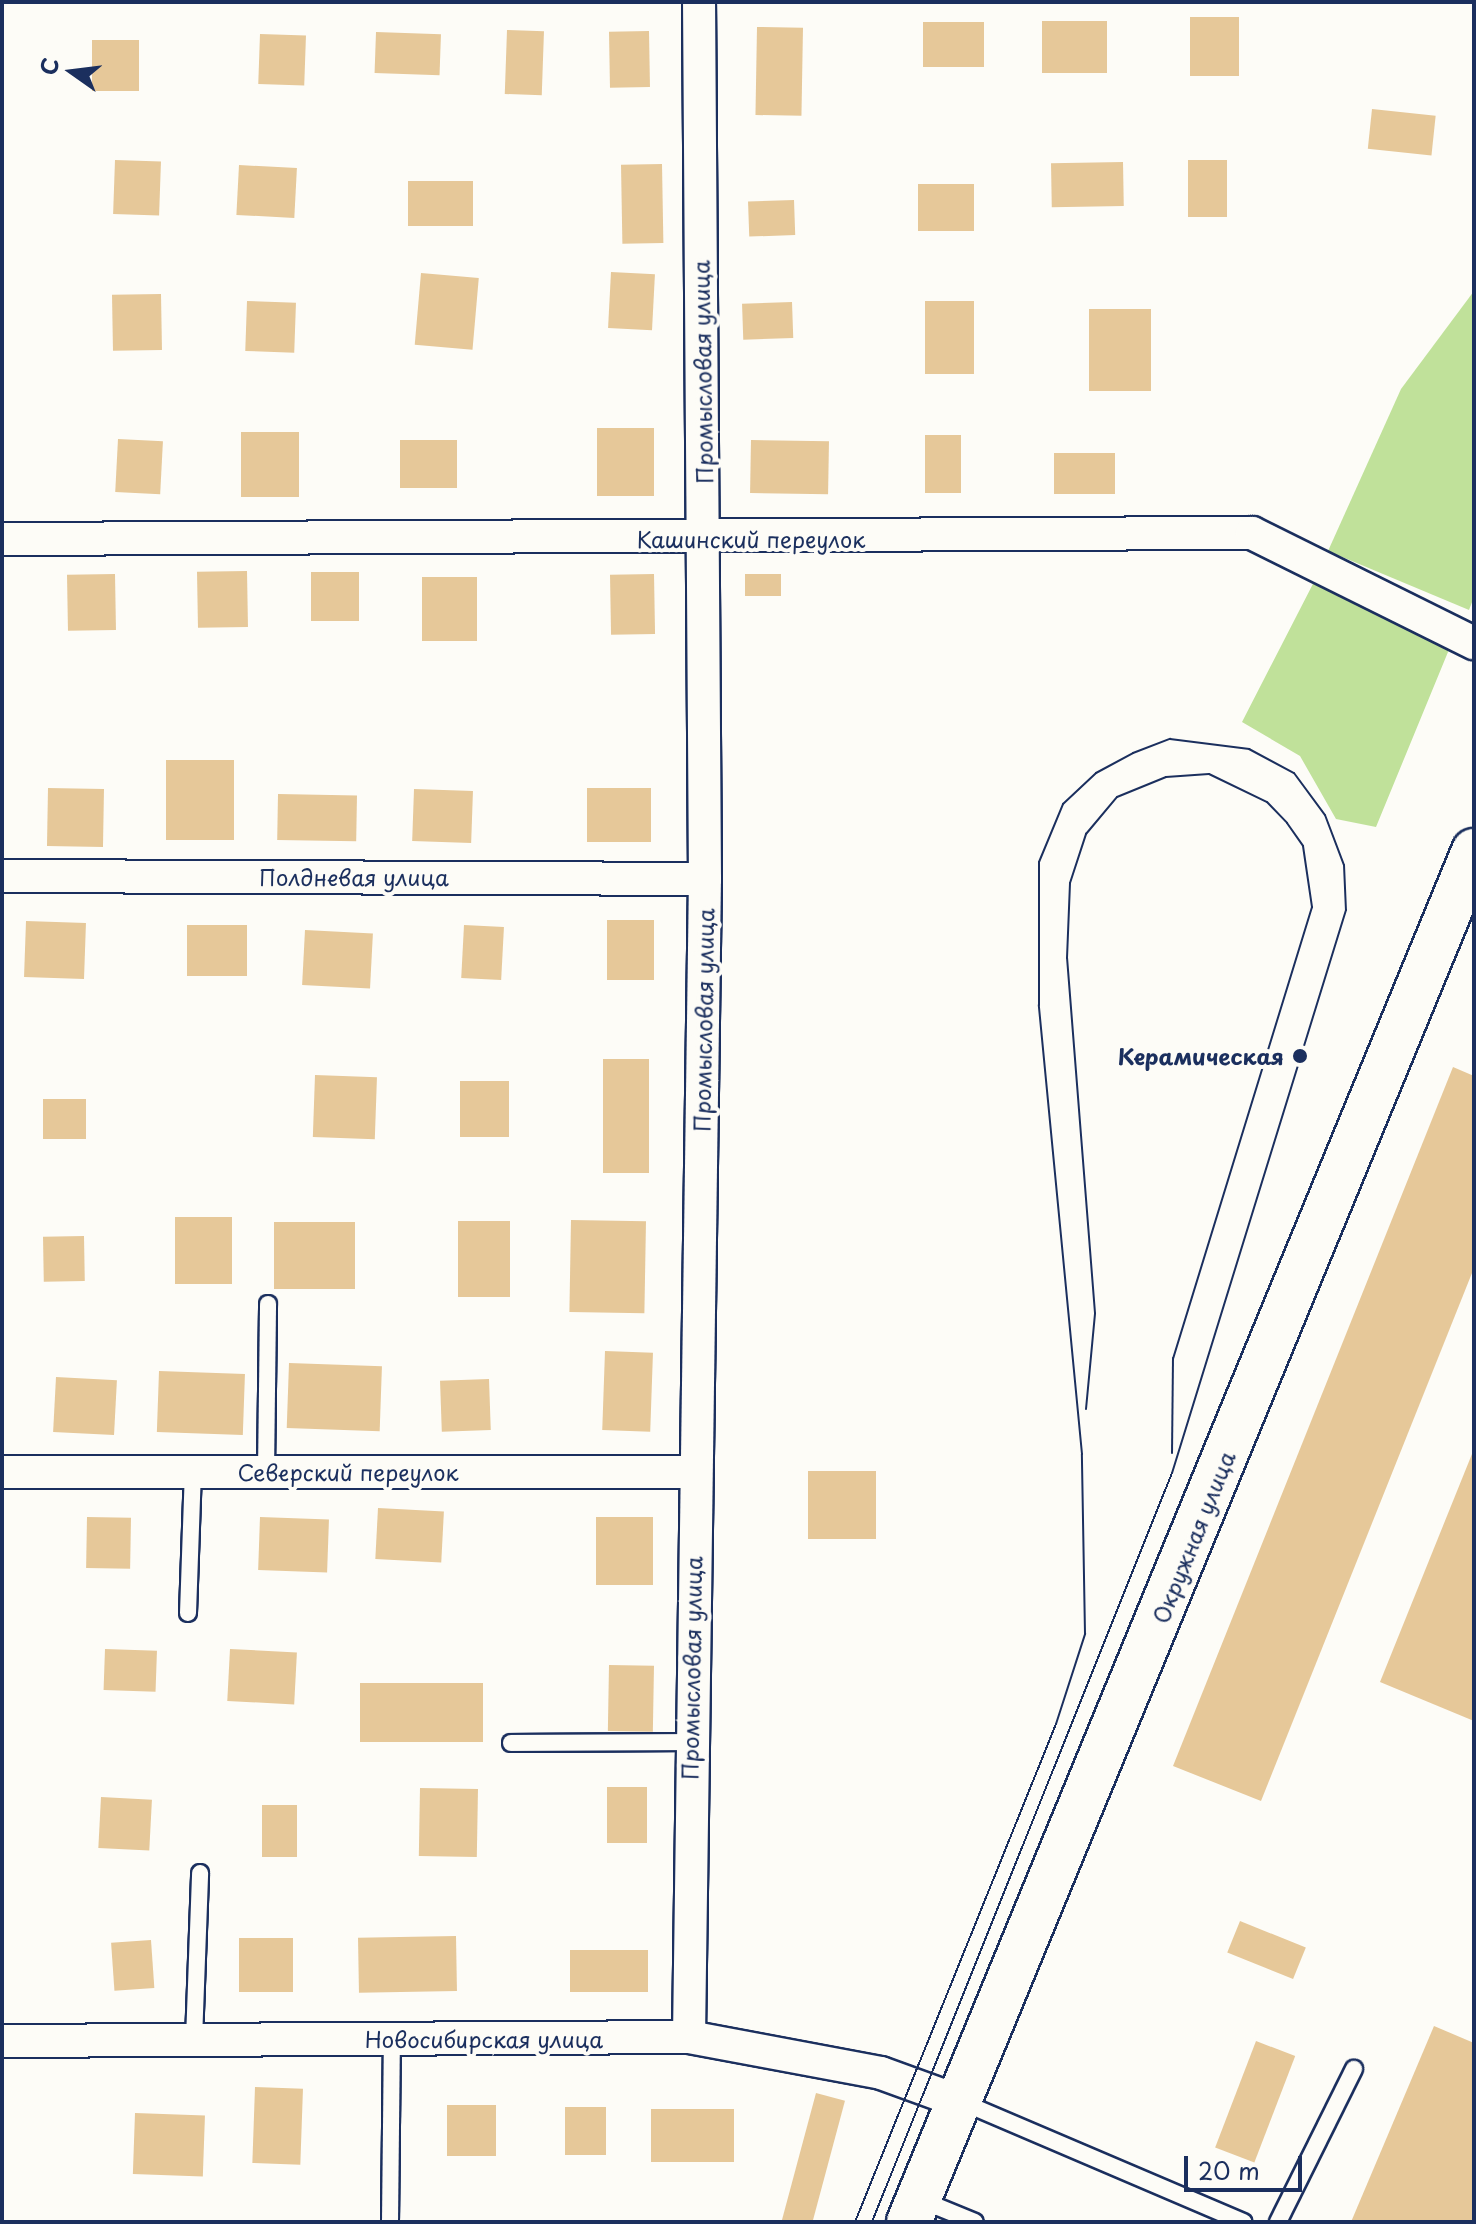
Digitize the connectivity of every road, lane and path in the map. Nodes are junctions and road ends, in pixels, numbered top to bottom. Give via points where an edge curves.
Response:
1 (699, 2) edge
2 (2, 539) edge
3 (704, 540) junction
4 (1474, 643) edge
5 (1474, 851) edge
6 (2, 876) edge
7 (705, 879) junction
8 (268, 1304) dead end
9 (2, 1472) edge
10 (266, 1472) junction
11 (694, 1472) junction
12 (193, 1473) junction
13 (188, 1613) dead end
14 (690, 1742) junction
15 (511, 1743) dead end
16 (200, 1873) dead end
17 (689, 2037) junction
18 (194, 2040) junction
19 (392, 2040) junction
20 (2, 2041) edge
21 (1354, 2069) dead end
22 (958, 2101) junction
23 (913, 2210) edge
24 (1207, 2215) edge
25 (390, 2222) edge
26 (975, 2222) edge
27 (1244, 2222) edge
28 (1278, 2222) edge

1 - 3 street, Промысловая улица
2 - 3 street, Кашинский переулок
3 - 4 street, Кашинский переулок via 1252,533
3 - 7 street, Промысловая улица
5 - 22 main road, Окружная улица
6 - 7 street, Полдневая улица
7 - 11 street, Промысловая улица
8 - 10 lane
9 - 12 street, Северский переулок
10 - 11 street, Северский переулок
10 - 12 street, Северский переулок
11 - 14 street, Промысловая улица
12 - 13 lane
14 - 15 lane
14 - 17 street, Промысловая улица
16 - 18 lane
17 - 19 street, Новосибирская улица
17 - 22 street, Новосибирская улица via 881,2073
18 - 19 street, Новосибирская улица
18 - 20 street, Новосибирская улица
19 - 25 lane
21 - 28 lane
22 - 23 main road, Окружная улица
22 - 24 lane
23 - 26 lane
24 - 27 lane

